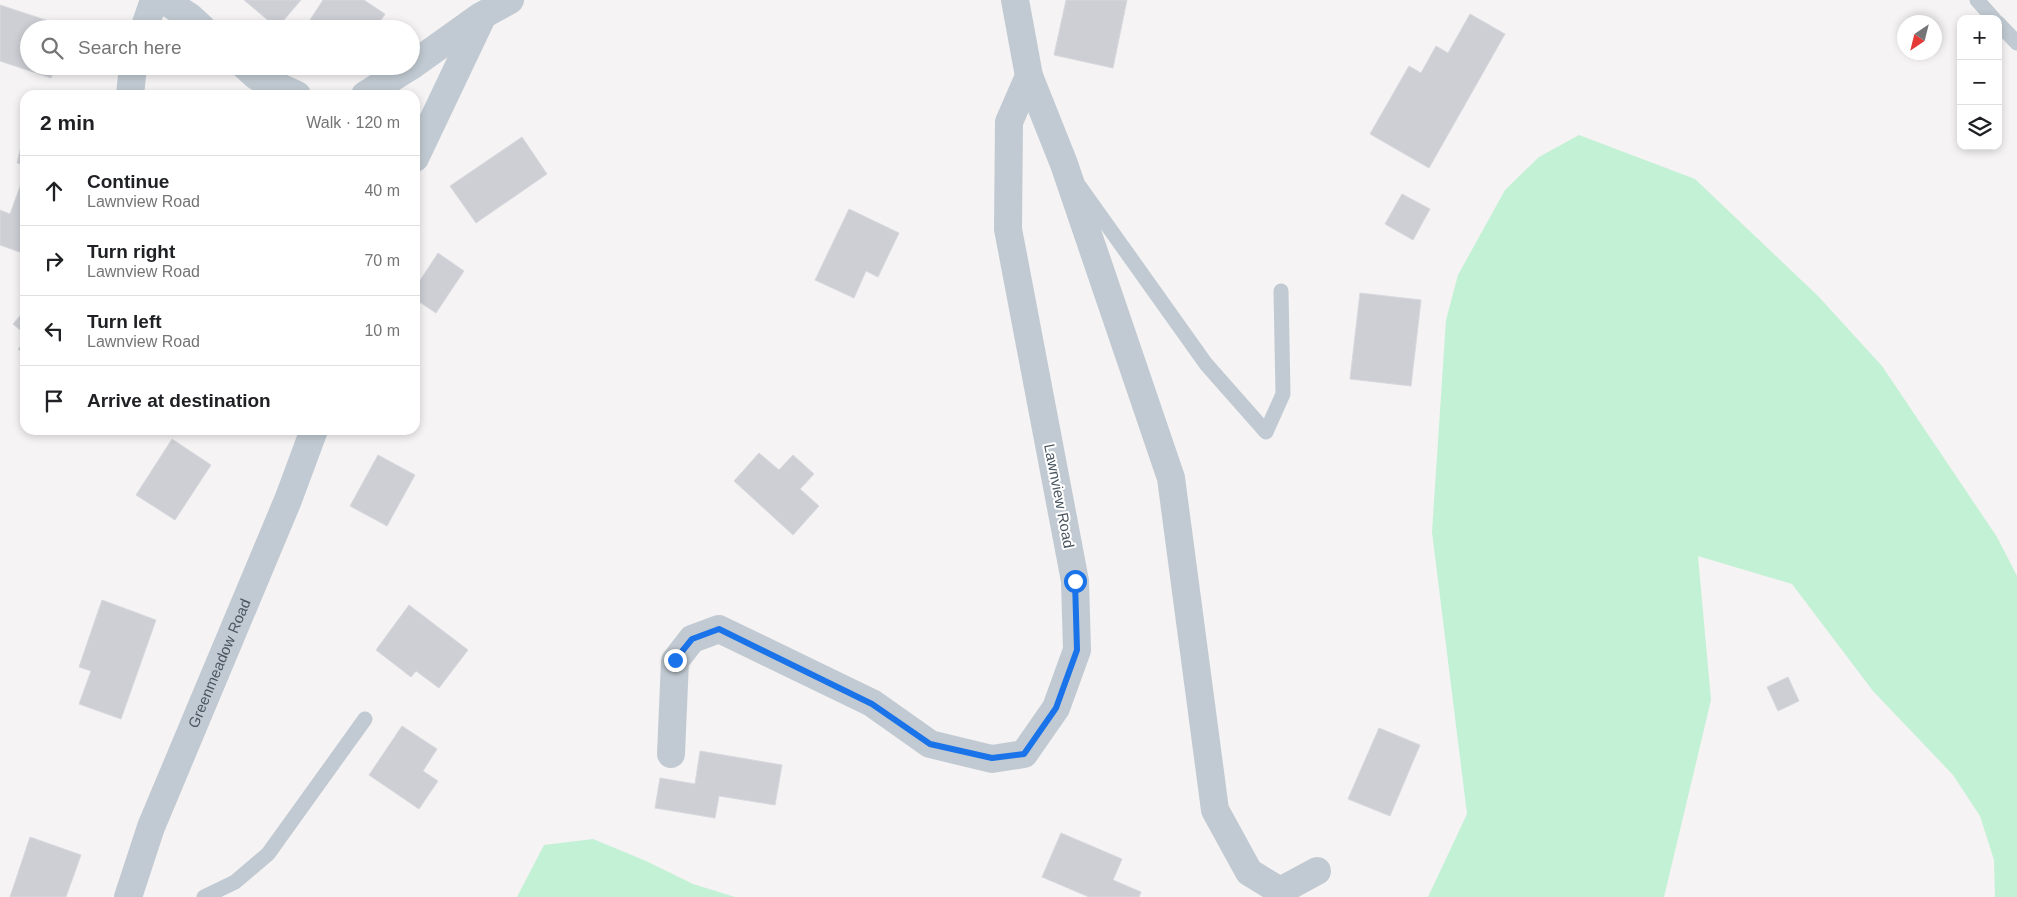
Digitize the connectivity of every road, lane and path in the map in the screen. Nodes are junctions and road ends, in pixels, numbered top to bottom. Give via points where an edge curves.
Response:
1 (154, 0) edge
2 (164, 0) edge
3 (510, 0) edge
4 (1015, 0) edge
5 (1977, 0) edge
6 (483, 15) junction
7 (1990, 15) edge
8 (147, 20) edge
9 (193, 20) edge
10 (2002, 27) edge
11 (2017, 43) edge
12 (420, 60) edge
13 (131, 75) edge
14 (255, 75) edge
15 (397, 75) edge
16 (1029, 76) junction
17 (130, 90) edge
18 (286, 90) edge
19 (373, 90) edge
20 (420, 147) edge
21 (1064, 164) junction
22 (1281, 291) dead end
23 (312, 435) edge
24 (365, 719) dead end
25 (671, 754) dead end
26 (1317, 871) dead end
27 (128, 897) edge
28 (204, 897) edge

1 - 8 street
2 - 9 street
3 - 6 street
4 - 16 street
5 - 7 lane
6 - 12 street
6 - 20 street
10 - 11 lane
13 - 17 street
14 - 18 street
15 - 19 street
16 - 21 street
16 - 25 street, Lawnview Road via 1009,122 1008,229 1075,581 1077,650 1056,708 1024,754 992,758 930,744 872,704 719,629 692,639 675,660
21 - 22 lane via 1206,364 1266,432 1283,394
21 - 26 street via 1170,478 1215,810 1249,872 1280,891
23 - 27 street, Greenmeadow Road via 151,827
24 - 28 lane via 268,854 235,882

